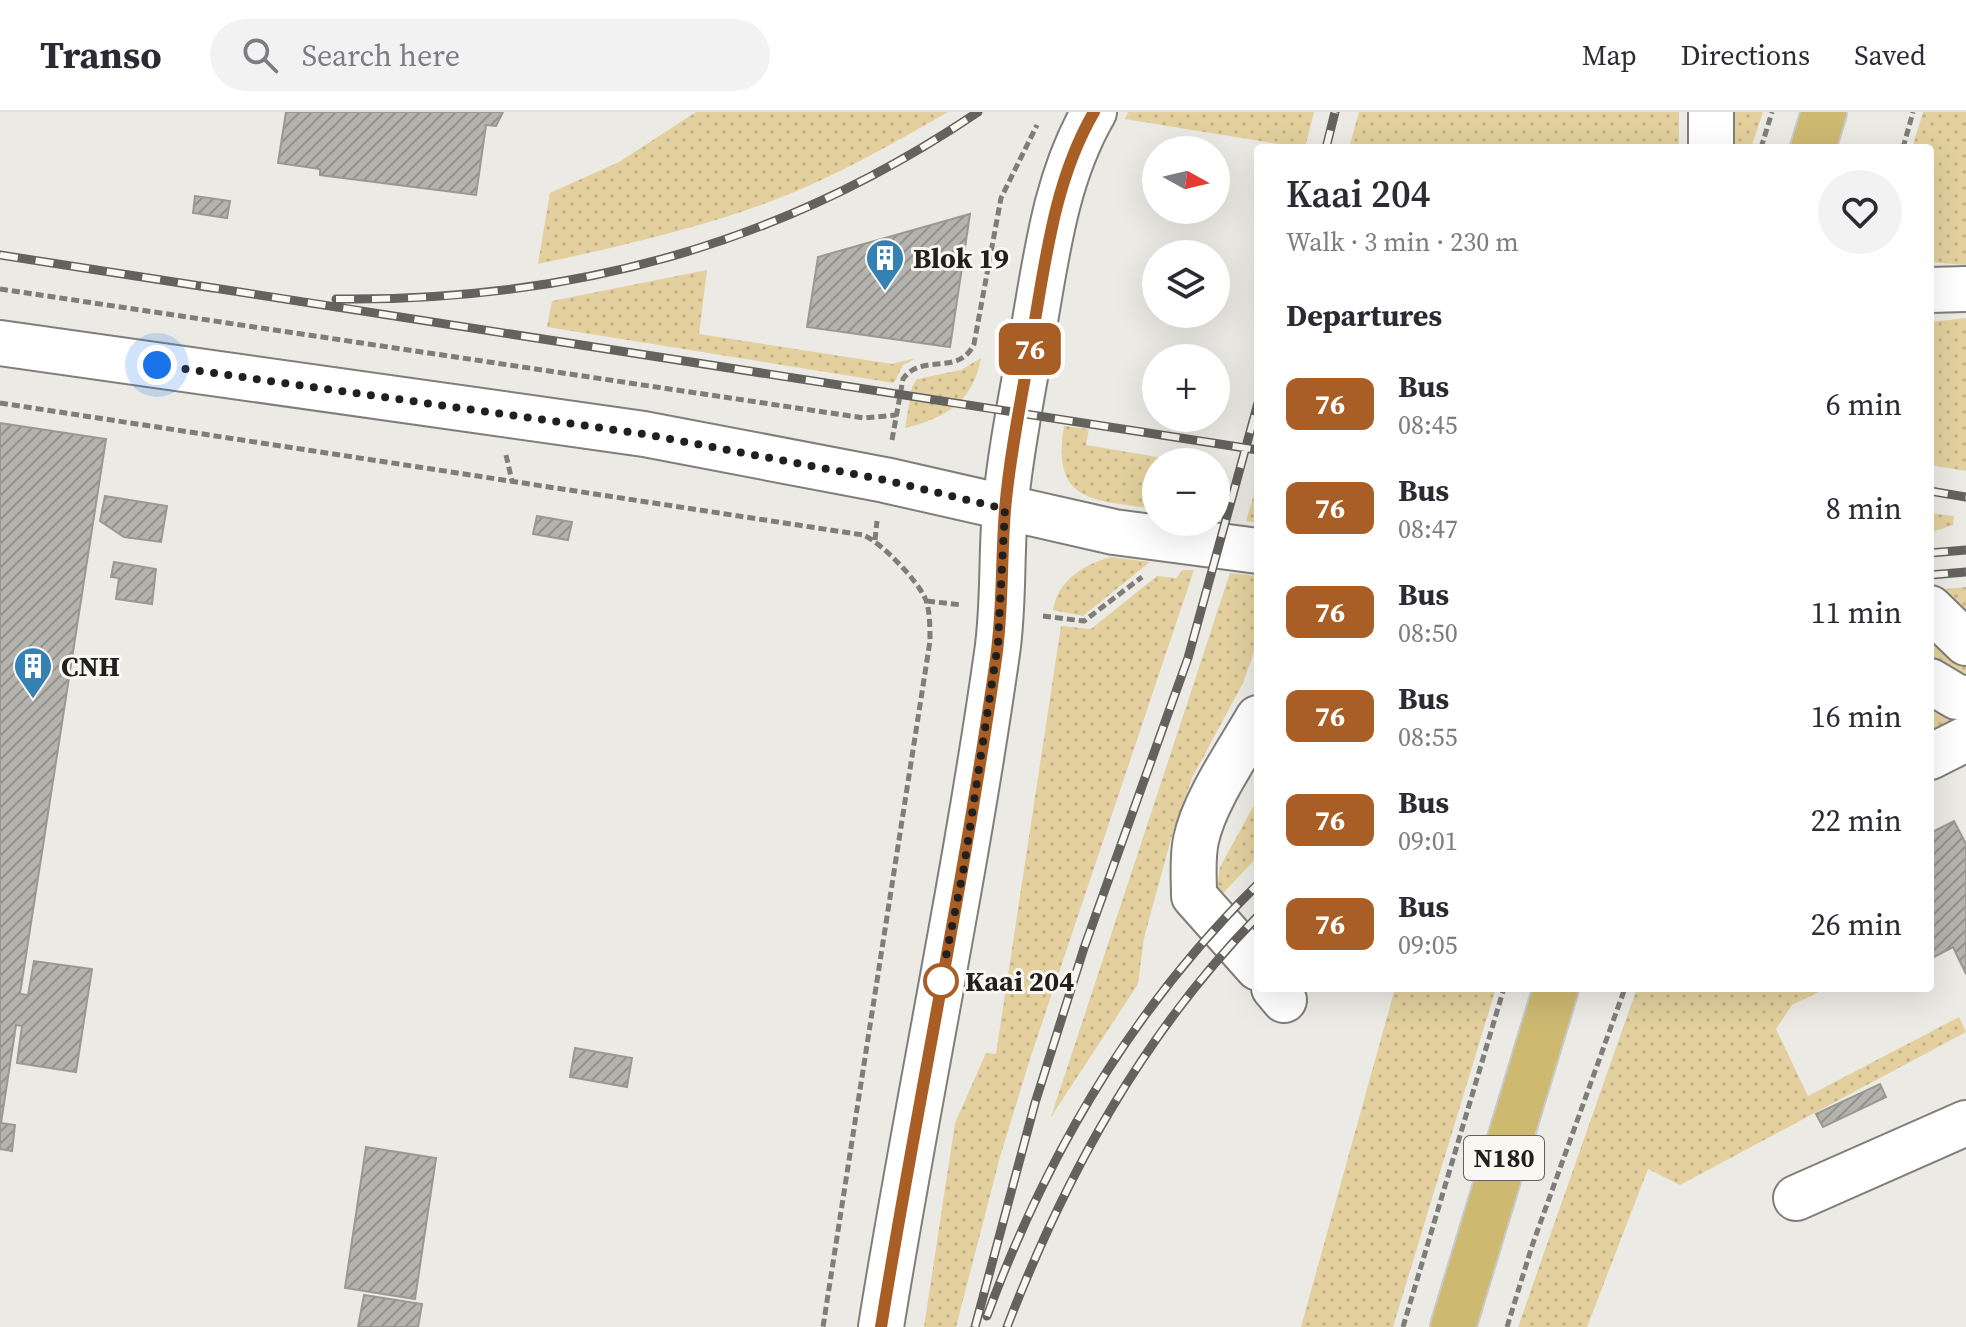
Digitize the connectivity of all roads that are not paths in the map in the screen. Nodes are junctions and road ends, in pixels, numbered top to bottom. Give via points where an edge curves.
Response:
1 (1094, 112) edge
2 (1711, 112) edge
3 (1824, 112) edge
4 (1711, 144) edge
5 (1814, 144) edge
6 (1966, 289) edge
7 (1934, 290) edge
8 (0, 343) edge
9 (1005, 509) junction
10 (1254, 550) edge
11 (1934, 612) edge
12 (1966, 643) edge
13 (1934, 683) edge
14 (1966, 698) edge
15 (1254, 725) edge
16 (1966, 739) edge
17 (1934, 755) edge
18 (1254, 964) edge
19 (1555, 992) edge
20 (1966, 1123) edge
21 (1796, 1198) dead end
22 (881, 1327) edge
23 (1453, 1327) edge

1 - 9 street via 1055,207
2 - 4 street
3 - 5 main road
6 - 7 street
8 - 9 street via 644,434
9 - 10 street via 1114,532
9 - 22 street via 998,643 964,867 915,1115
11 - 12 street
13 - 14 street
15 - 18 street via 1196,840 1194,896
16 - 17 street
19 - 23 main road, N180
20 - 21 street

